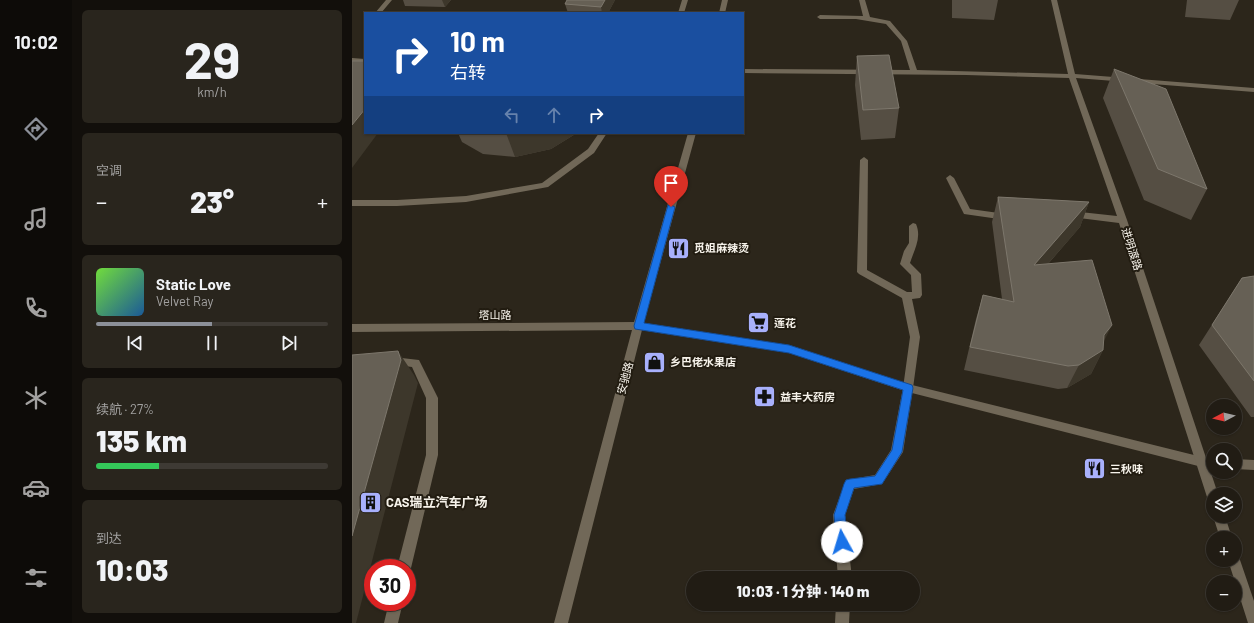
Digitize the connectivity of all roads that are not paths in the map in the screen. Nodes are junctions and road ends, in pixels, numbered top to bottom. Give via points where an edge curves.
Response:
1 (389, 0) edge
2 (685, 0) edge
3 (725, 0) edge
4 (862, 0) edge
5 (1054, 0) edge
6 (379, 12) edge
7 (681, 12) edge
8 (722, 12) edge
9 (820, 18) dead end
10 (867, 19) junction
11 (352, 60) edge
12 (364, 61) edge
13 (744, 71) edge
14 (914, 72) junction
15 (1072, 76) junction
16 (1254, 90) edge
17 (602, 134) edge
18 (692, 134) edge
19 (864, 160) dead end
20 (950, 178) dead end
21 (352, 203) edge
22 (1062, 213) edge
23 (1018, 215) edge
24 (1123, 220) junction
25 (913, 226) dead end
26 (906, 296) junction
27 (638, 326) junction
28 (352, 328) edge
29 (383, 360) edge
30 (908, 388) junction
31 (1206, 460) edge
32 (1206, 463) edge
33 (1242, 464) edge
34 (1254, 465) edge
35 (406, 559) edge
36 (1236, 567) edge
37 (845, 571) edge
38 (393, 611) edge
39 (843, 611) edge
40 (1254, 622) edge
41 (390, 623) edge
42 (560, 623) edge
43 (842, 623) edge

1 - 6 street
2 - 7 street
3 - 8 street
4 - 10 street
5 - 15 street, 进明渡路
9 - 10 street
10 - 14 street via 888,22 904,41
11 - 12 street
13 - 14 street
14 - 15 street
15 - 16 street
15 - 24 street, 进明渡路
17 - 21 street via 591,151 545,185 466,199
18 - 27 street, 安驰路
19 - 26 street via 862,272
20 - 23 street via 967,212 1004,217
22 - 24 street
24 - 31 street, 进明渡路
25 - 26 street via 914,243 908,251 905,264 916,274 917,295
26 - 30 street via 915,337
27 - 28 street, 塔山路
27 - 30 street, 塔山路 via 789,349
27 - 42 street, 安驰路
29 - 35 street via 415,363 432,398 432,455
30 - 32 street, 塔山路
30 - 37 street via 897,452 878,480 850,484 845,496 839,515
33 - 34 street
36 - 40 street
38 - 41 street
39 - 43 street

